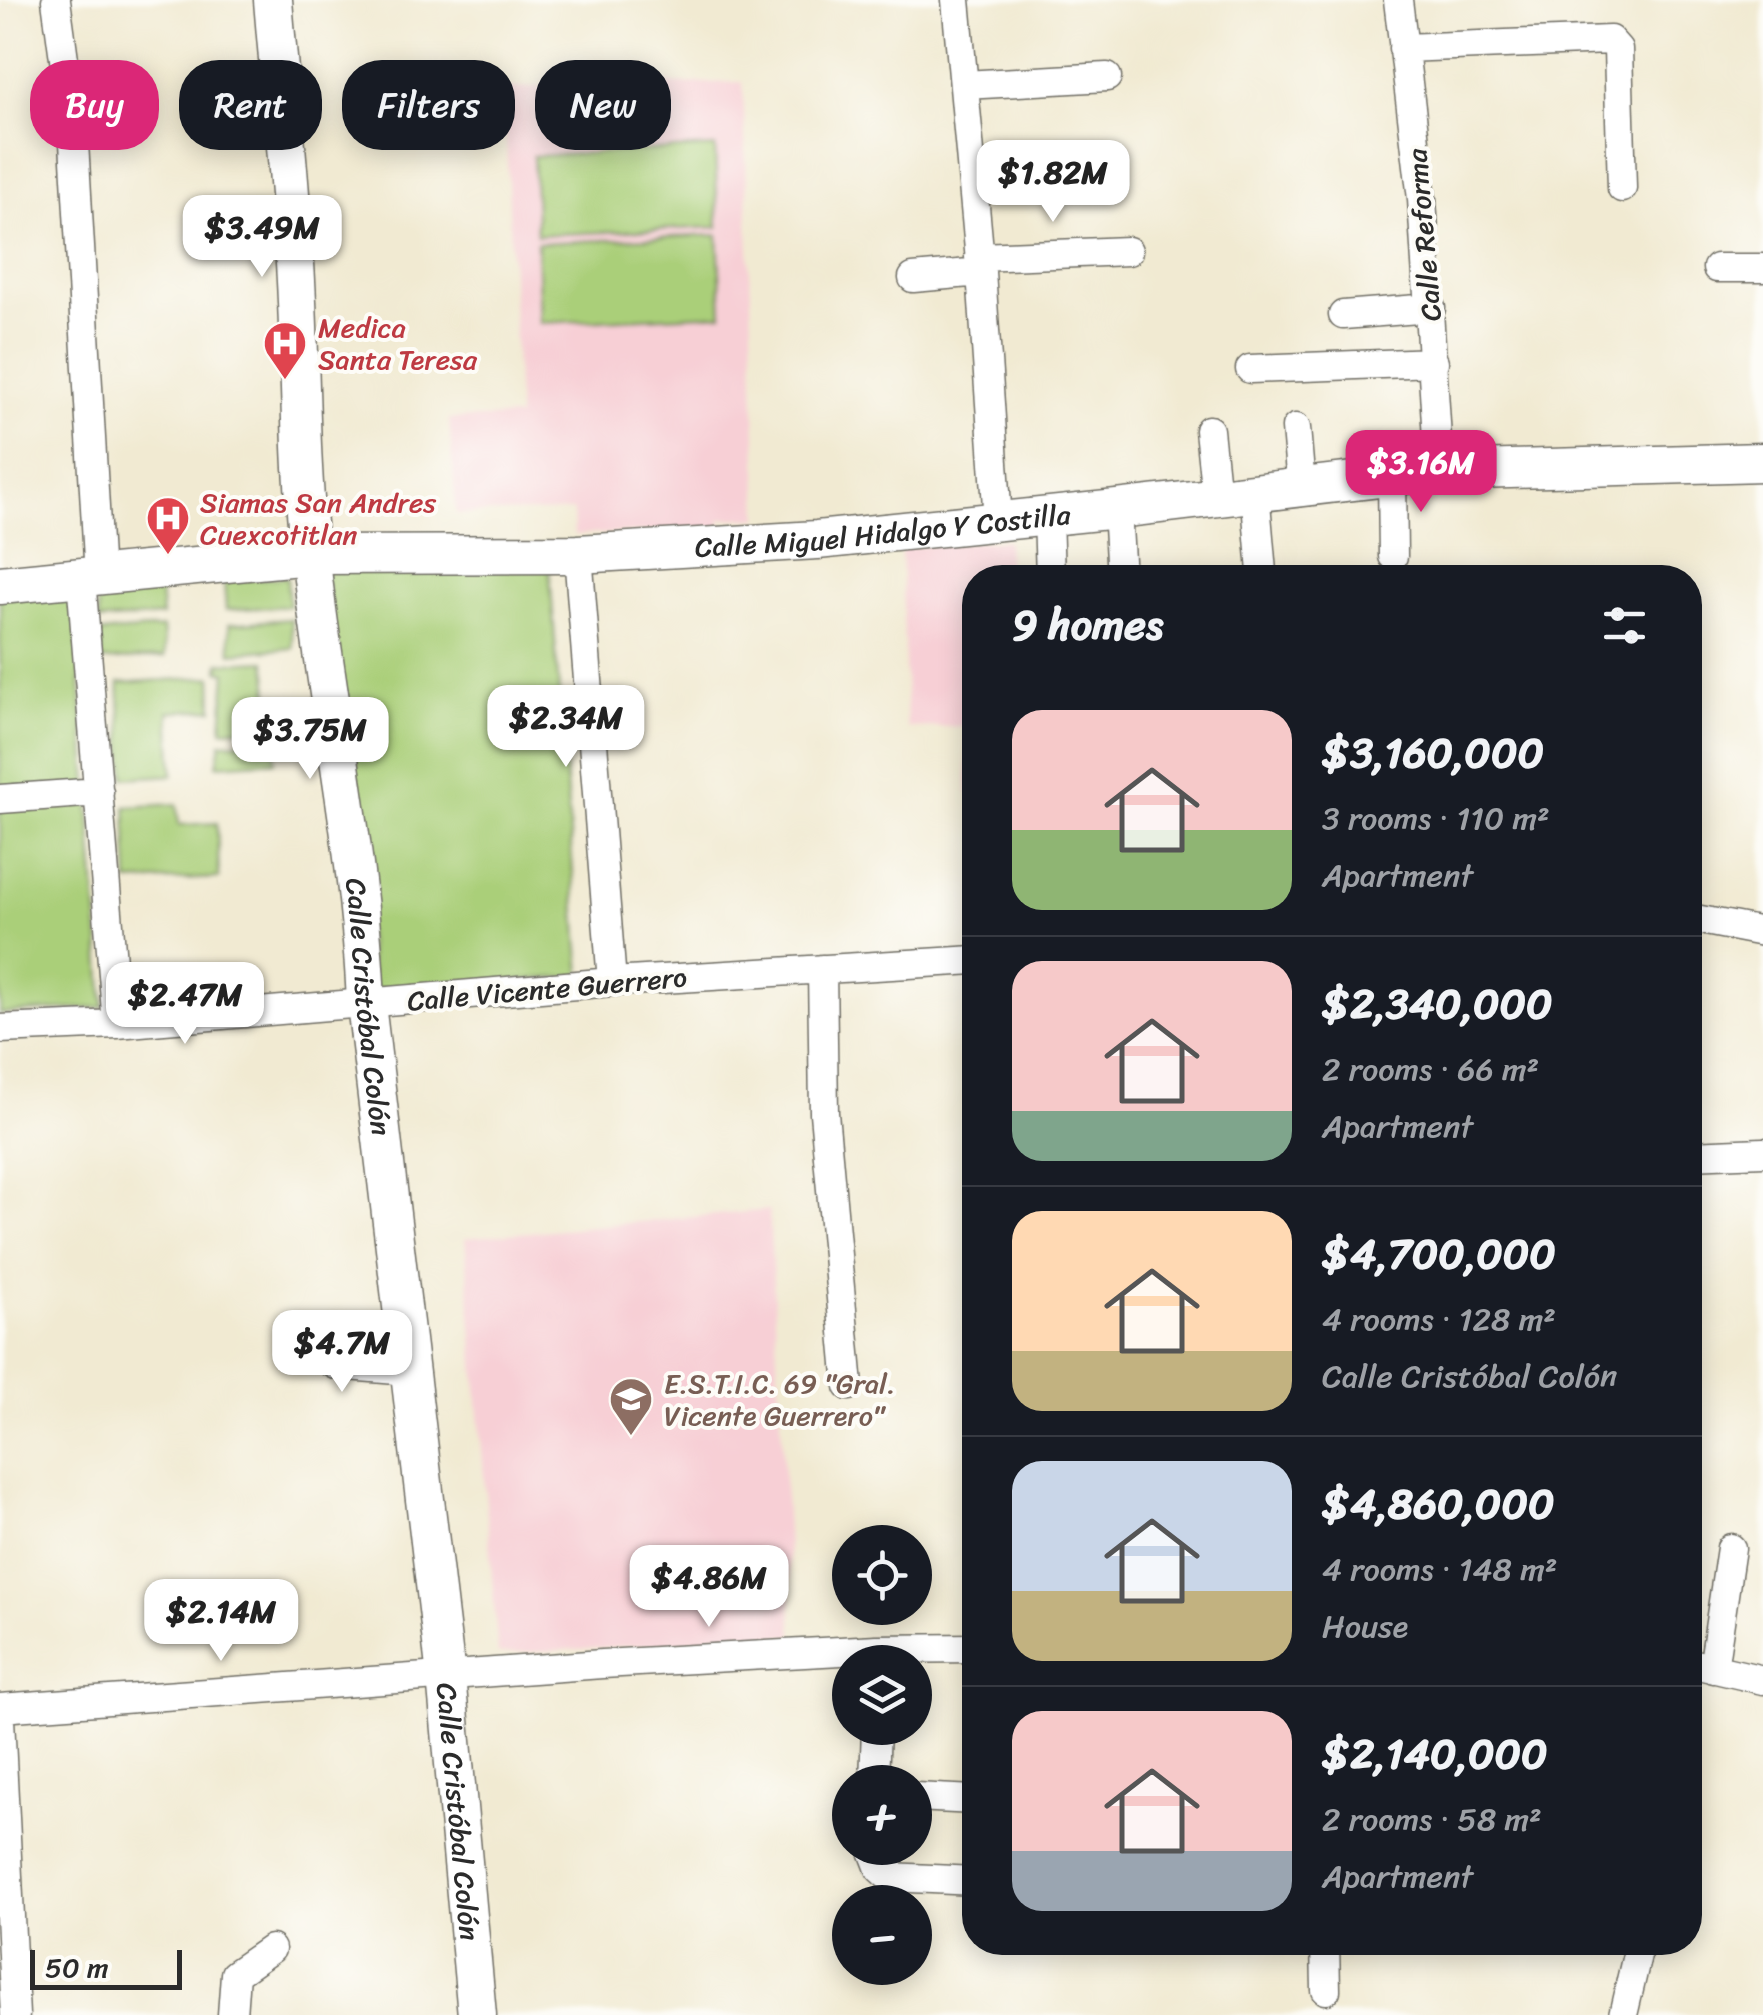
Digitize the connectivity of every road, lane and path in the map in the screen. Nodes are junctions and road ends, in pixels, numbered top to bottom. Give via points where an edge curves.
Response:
1 (56, 0) edge
2 (273, 0) edge
3 (956, 0) edge
4 (1398, 0) edge
5 (1403, 48) junction
6 (1107, 76) dead end
7 (964, 85) junction
8 (1622, 188) dead end
9 (1128, 250) dead end
10 (980, 264) junction
11 (1717, 268) dead end
12 (1763, 268) edge
13 (914, 278) dead end
14 (1431, 308) junction
15 (1342, 314) dead end
16 (1434, 362) junction
17 (1250, 369) dead end
18 (1296, 428) dead end
19 (1210, 430) dead end
20 (1763, 462) edge
21 (1440, 471) junction
22 (1392, 476) junction
23 (1302, 486) junction
24 (1255, 491) junction
25 (1216, 497) junction
26 (1117, 509) junction
27 (1048, 516) junction
28 (998, 521) junction
29 (578, 554) junction
30 (310, 555) junction
31 (1393, 556) dead end
32 (1050, 565) edge
33 (1120, 565) edge
34 (1261, 565) edge
35 (90, 578) junction
36 (0, 584) edge
37 (99, 792) junction
38 (0, 798) edge
39 (1702, 920) edge
40 (1763, 932) edge
41 (962, 961) edge
42 (822, 969) junction
43 (612, 982) junction
44 (366, 1004) junction
45 (117, 1024) junction
46 (0, 1029) edge
47 (1763, 1152) edge
48 (1702, 1155) edge
49 (324, 1349) dead end
50 (409, 1371) junction
51 (849, 1386) dead end
52 (1731, 1548) dead end
53 (962, 1649) edge
54 (932, 1652) edge
55 (832, 1657) edge
56 (1702, 1666) edge
57 (446, 1676) junction
58 (1763, 1680) edge
59 (0, 1708) edge
60 (0, 1719) edge
61 (932, 1798) edge
62 (962, 1799) edge
63 (878, 1865) edge
64 (962, 1880) edge
65 (271, 1949) dead end
66 (1325, 1955) edge
67 (1637, 1955) edge
68 (1326, 1990) dead end
69 (15, 2015) edge
70 (232, 2015) edge
71 (477, 2015) edge
72 (1623, 2015) edge

1 - 35 street via 72,125
2 - 30 main road, Calle Cristóbal Colón via 289,164
3 - 7 street
4 - 5 street, Calle Reforma
5 - 8 street via 1615,43
5 - 14 street, Calle Reforma
6 - 7 street
7 - 10 street
9 - 10 street
10 - 13 street
10 - 28 street
11 - 12 street
14 - 15 street
14 - 16 street, Calle Reforma
16 - 17 street
16 - 21 street, Calle Reforma
18 - 23 street
19 - 25 street
20 - 21 main road, Calle Miguel Hidalgo Y Costilla
21 - 22 main road, Calle Miguel Hidalgo Y Costilla
22 - 23 main road, Calle Miguel Hidalgo Y Costilla
22 - 31 street
23 - 24 main road, Calle Miguel Hidalgo Y Costilla
24 - 25 main road, Calle Miguel Hidalgo Y Costilla
24 - 34 street
25 - 26 main road, Calle Miguel Hidalgo Y Costilla
26 - 27 main road, Calle Miguel Hidalgo Y Costilla
26 - 33 street
27 - 28 main road, Calle Miguel Hidalgo Y Costilla
27 - 32 street
28 - 29 main road, Calle Miguel Hidalgo Y Costilla
29 - 30 main road, Calle Miguel Hidalgo Y Costilla
29 - 43 street
30 - 35 main road, Calle Miguel Hidalgo Y Costilla
30 - 44 main road, Calle Cristóbal Colón via 342,761
35 - 36 main road, Calle Miguel Hidalgo Y Costilla
35 - 37 street
37 - 38 street
37 - 45 street
39 - 40 street
41 - 42 street, Calle Vicente Guerrero
42 - 43 street, Calle Vicente Guerrero
42 - 51 street via 824,1113
43 - 44 street, Calle Vicente Guerrero
44 - 45 street, Calle Vicente Guerrero
44 - 50 main road, Calle Cristóbal Colón
45 - 46 street, Calle Vicente Guerrero
47 - 48 street
49 - 50 street via 336,1365
50 - 57 main road, Calle Cristóbal Colón
52 - 56 street
53 - 54 street
55 - 57 street
56 - 58 street
57 - 59 street
57 - 71 main road, Calle Cristóbal Colón
60 - 69 street
61 - 62 street
63 - 64 street via 889,1876
65 - 70 street via 235,1974
66 - 68 street
67 - 72 street

